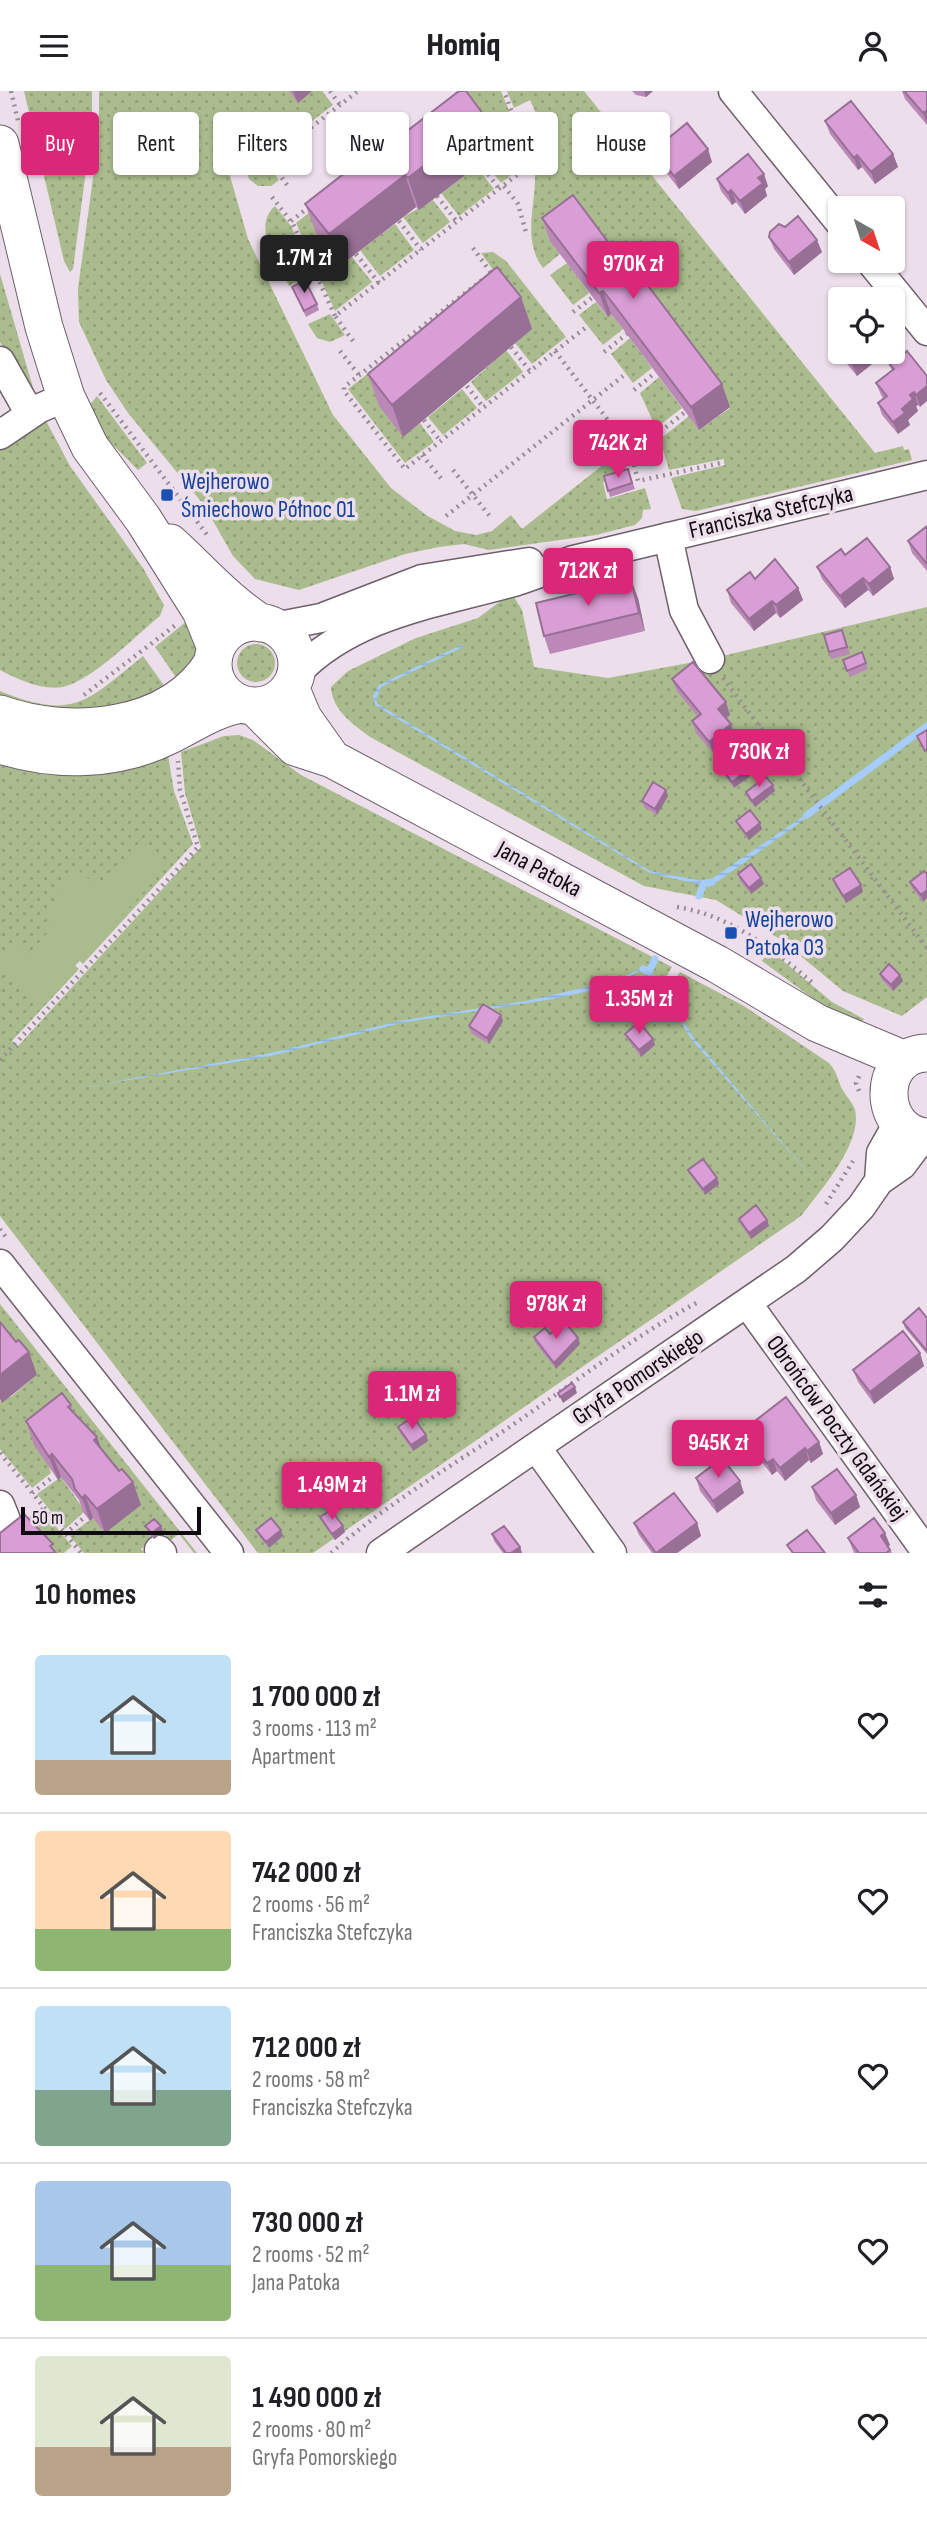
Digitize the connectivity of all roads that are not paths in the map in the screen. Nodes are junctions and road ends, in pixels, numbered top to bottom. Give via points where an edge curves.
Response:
1 (733, 91) edge
2 (10, 136) edge
3 (828, 208) edge
4 (880, 273) edge
5 (927, 331) edge
6 (0, 361) edge
7 (82, 393) junction
8 (30, 414) junction
9 (0, 435) edge
10 (927, 475) edge
11 (143, 519) junction
12 (667, 537) junction
13 (436, 589) junction
14 (267, 625) junction
15 (214, 655) junction
16 (710, 659) road end
17 (293, 680) junction
18 (248, 706) junction
19 (0, 714) edge
20 (0, 745) edge
21 (332, 759) junction
22 (890, 1073) edge
23 (916, 1132) edge
24 (0, 1263) edge
25 (747, 1303) junction
26 (536, 1447) junction
27 (0, 1505) edge
28 (0, 1531) edge
29 (229, 1553) edge
30 (381, 1553) edge
31 (612, 1553) edge
32 (927, 1553) edge

1 - 3 street
2 - 7 main road via 47,338
4 - 5 street
6 - 8 street
7 - 8 street
7 - 11 main road via 90,447
8 - 9 street
10 - 12 street, Franciszka Stefczyka
11 - 14 main road via 222,594
11 - 15 main road via 210,628
12 - 13 street, Franciszka Stefczyka via 573,560 518,562
12 - 16 street via 684,610
13 - 14 street, Franciszka Stefczyka via 378,594 321,618
13 - 17 street, Franciszka Stefczyka via 331,642
14 - 15 main road via 234,628
14 - 17 main road via 293,646
15 - 18 main road via 219,688
15 - 19 main road via 202,680 186,693 131,720 53,728
17 - 18 main road via 269,704
17 - 21 main road, Jana Patoka via 303,718
18 - 20 main road via 220,708 152,744 119,752 54,757
18 - 21 main road via 295,747
21 - 22 main road, Jana Patoka via 717,964
22 - 23 main road via 888,1106
23 - 25 street, Gryfa Pomorskiego via 881,1153 879,1181 832,1238
24 - 29 street
25 - 26 street, Gryfa Pomorskiego
25 - 32 street, Obrońców Poczty Gdańskiej
26 - 30 street, Gryfa Pomorskiego
26 - 31 street
27 - 28 street via 6,1520

